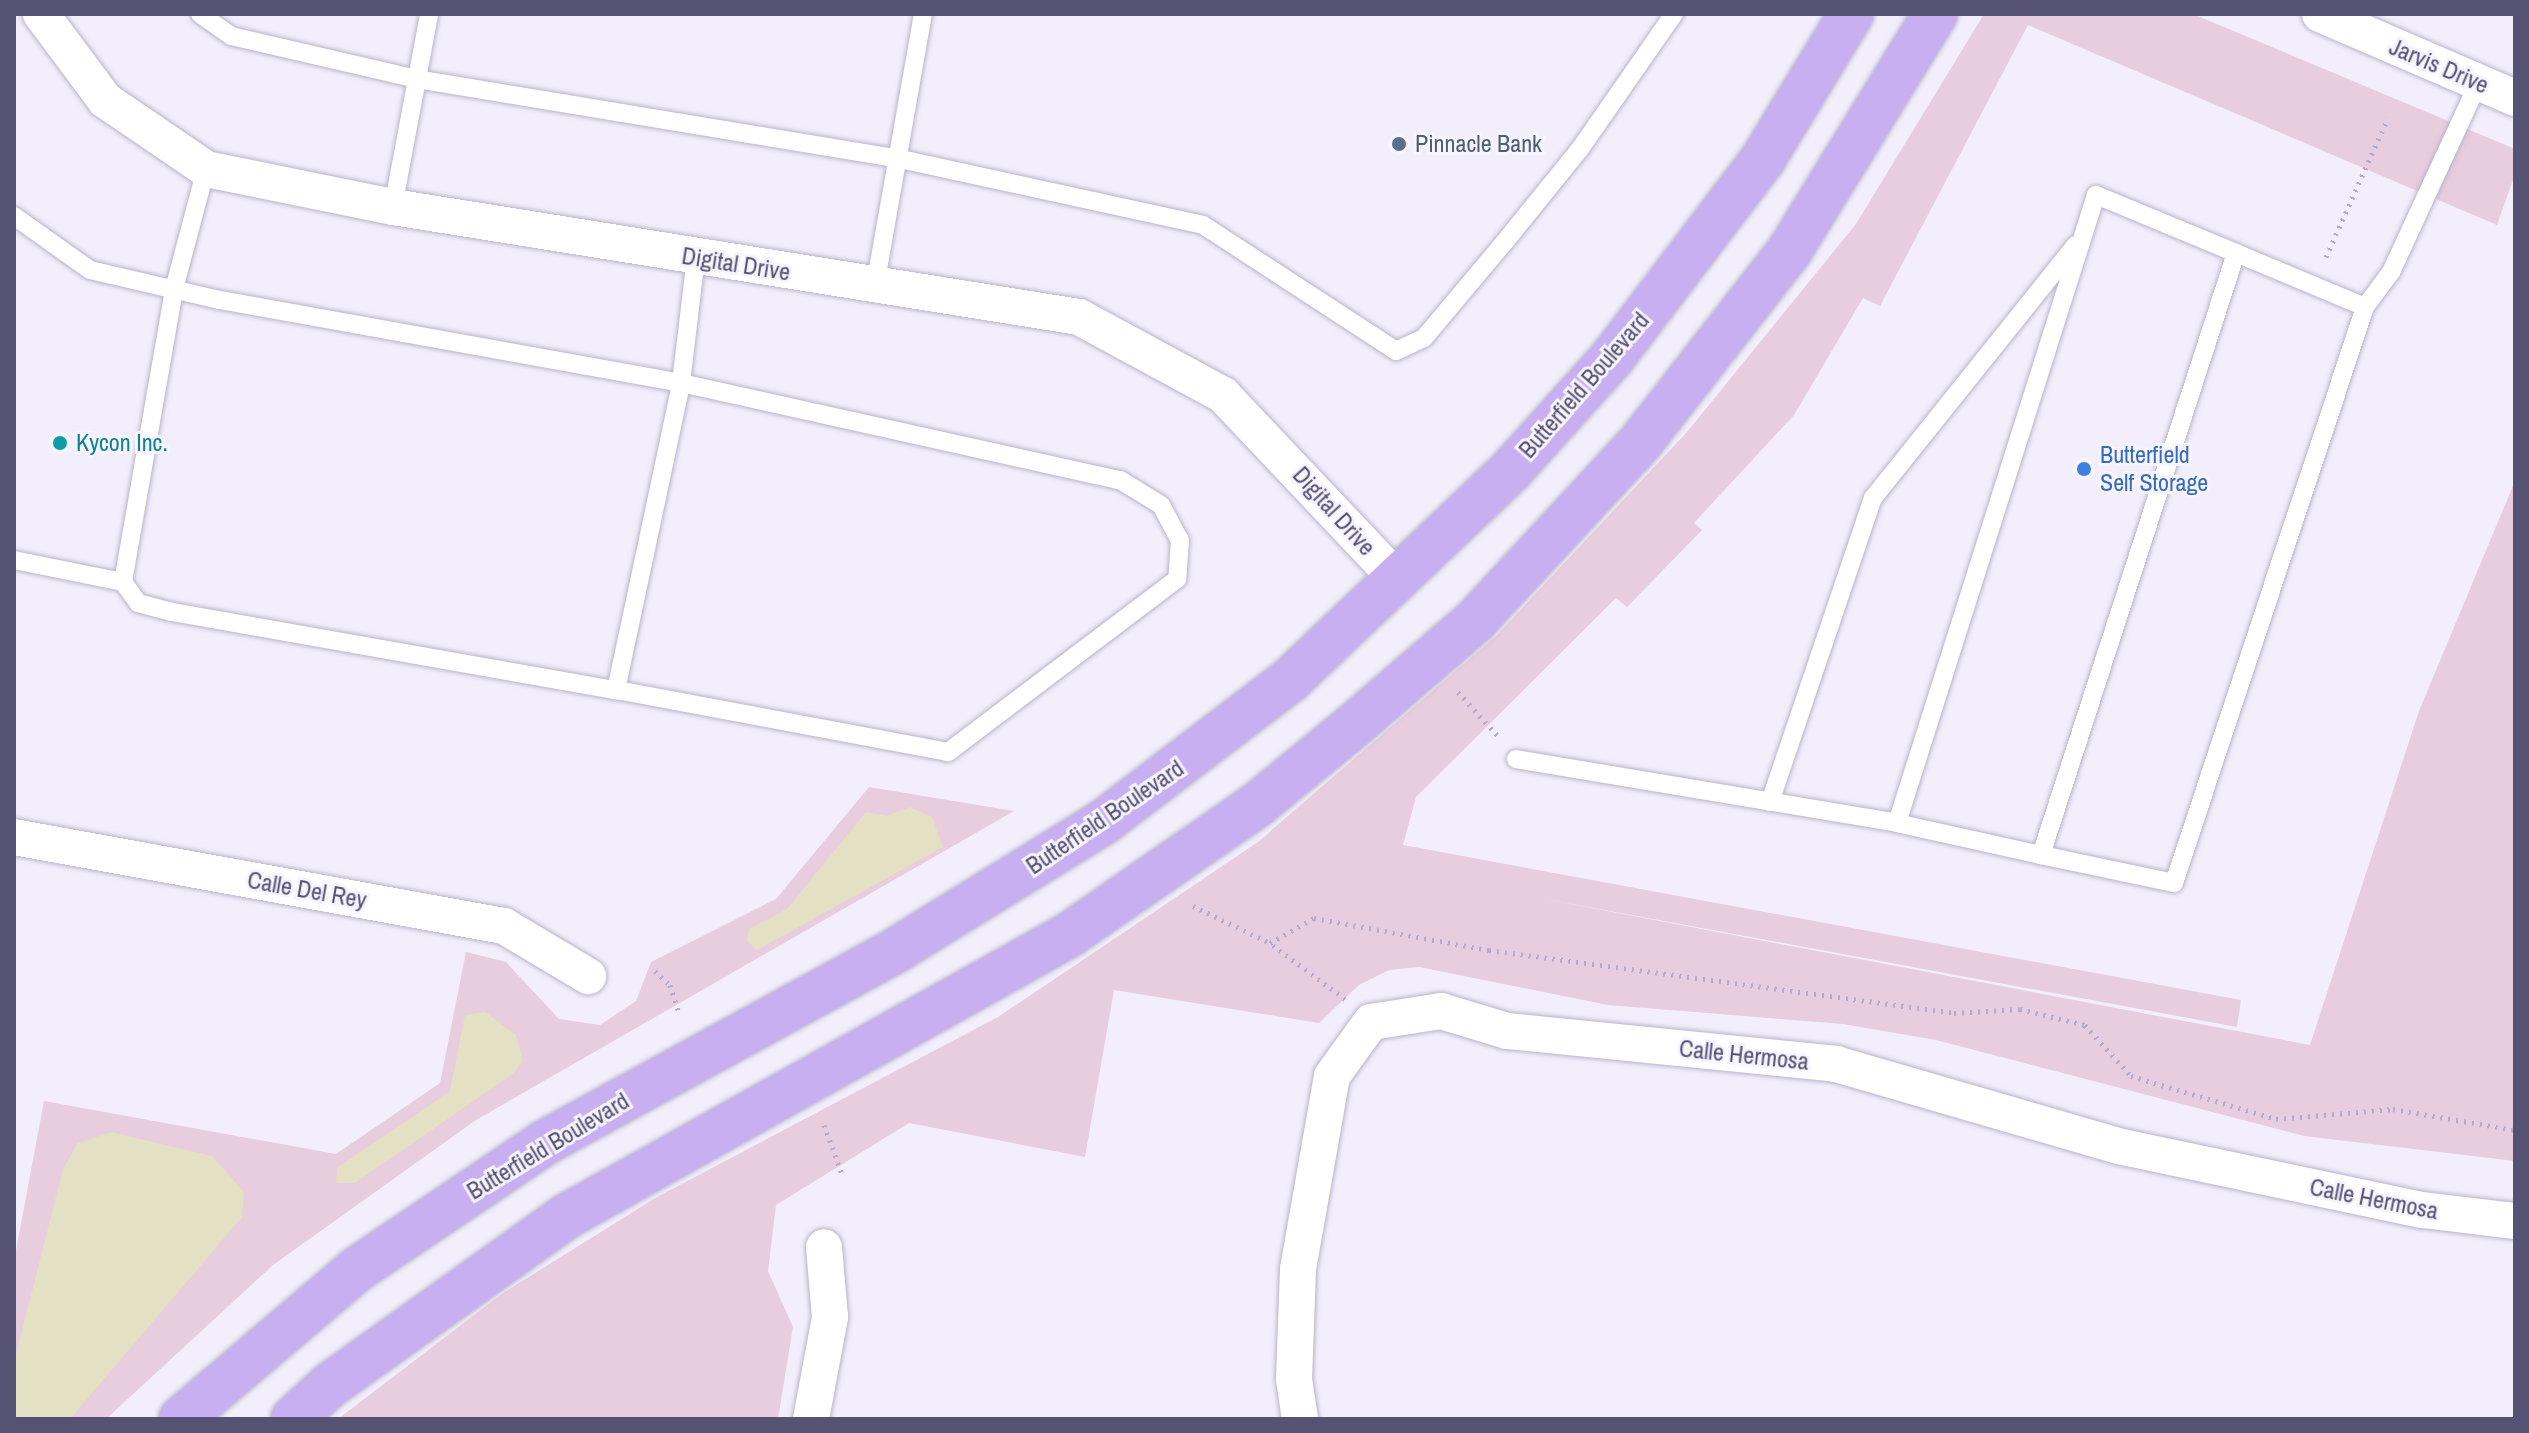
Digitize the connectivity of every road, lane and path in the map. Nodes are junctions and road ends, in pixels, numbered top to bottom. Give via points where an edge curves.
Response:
1 (41, 14) edge
2 (200, 14) edge
3 (429, 14) edge
4 (923, 14) edge
5 (1674, 14) edge
6 (1851, 14) edge
7 (1935, 14) edge
8 (2320, 14) edge
9 (417, 79) junction
10 (2478, 84) junction
11 (2515, 98) edge
12 (2388, 118) dead end
13 (896, 158) junction
14 (206, 169) junction
15 (393, 207) junction
16 (14, 216) edge
17 (2083, 235) junction
18 (2236, 253) junction
19 (2326, 257) dead end
20 (696, 258) junction
21 (875, 286) junction
22 (174, 289) junction
23 (2365, 307) junction
24 (681, 383) junction
25 (14, 560) edge
26 (1399, 581) junction
27 (123, 582) junction
28 (616, 690) junction
29 (1457, 691) dead end
30 (1498, 736) dead end
31 (1516, 759) dead end
32 (1770, 802) junction
33 (1897, 823) junction
34 (14, 837) edge
35 (2041, 855) junction
36 (1193, 906) dead end
37 (1270, 943) junction
38 (655, 971) dead end
39 (588, 976) dead end
40 (679, 1012) dead end
41 (1371, 1022) junction
42 (824, 1125) dead end
43 (2515, 1130) edge
44 (843, 1177) dead end
45 (2515, 1221) edge
46 (824, 1247) dead end
47 (181, 1419) edge
48 (293, 1419) edge
49 (811, 1419) edge
50 (1300, 1419) edge

1 - 14 street, Digital Drive via 105,100
2 - 9 lane via 231,36
3 - 9 lane
4 - 13 lane
5 - 13 lane via 1512,233 1424,338 1396,351 1203,225
6 - 26 main road, Butterfield Boulevard via 1763,159 1612,358
7 - 48 main road via 1790,250 1640,443 1476,620 1351,728 1258,804 1069,935 567,1216 330,1385
8 - 10 street, Jarvis Drive
9 - 13 lane
9 - 15 lane
10 - 11 street, Jarvis Drive
10 - 23 lane via 2391,272
12 - 19 path
13 - 21 lane
14 - 15 street, Digital Drive
14 - 22 lane
15 - 20 street, Digital Drive
16 - 22 lane via 90,270
17 - 18 lane via 2096,195
17 - 32 lane via 1873,498
17 - 33 lane
18 - 23 lane
18 - 35 lane
20 - 21 street, Digital Drive
20 - 24 lane
21 - 26 street, Digital Drive via 1079,317 1155,355 1223,395
22 - 24 lane
22 - 27 lane
23 - 35 lane via 2174,883
24 - 28 lane
24 - 28 lane via 1120,480 1161,505 1180,540 1177,579 948,752
25 - 27 lane
26 - 47 main road, Butterfield Boulevard via 1290,680 1105,821 898,949 544,1143 356,1270
27 - 28 lane via 138,603 172,612
29 - 30 path
31 - 32 lane
32 - 33 lane
33 - 35 lane
34 - 39 street, Calle Del Rey via 504,926
36 - 37 path
37 - 41 path
37 - 43 path via 1314,918 1489,950 1954,1013 2020,1009 2085,1025 2131,1076 2276,1119 2393,1109
38 - 40 path via 670,985
41 - 45 street, Calle Hermosa via 1441,1011 1507,1031 1836,1064 2118,1146 2423,1210
41 - 50 street via 1332,1076 1298,1269 1294,1379
42 - 44 path
46 - 49 street via 830,1317

